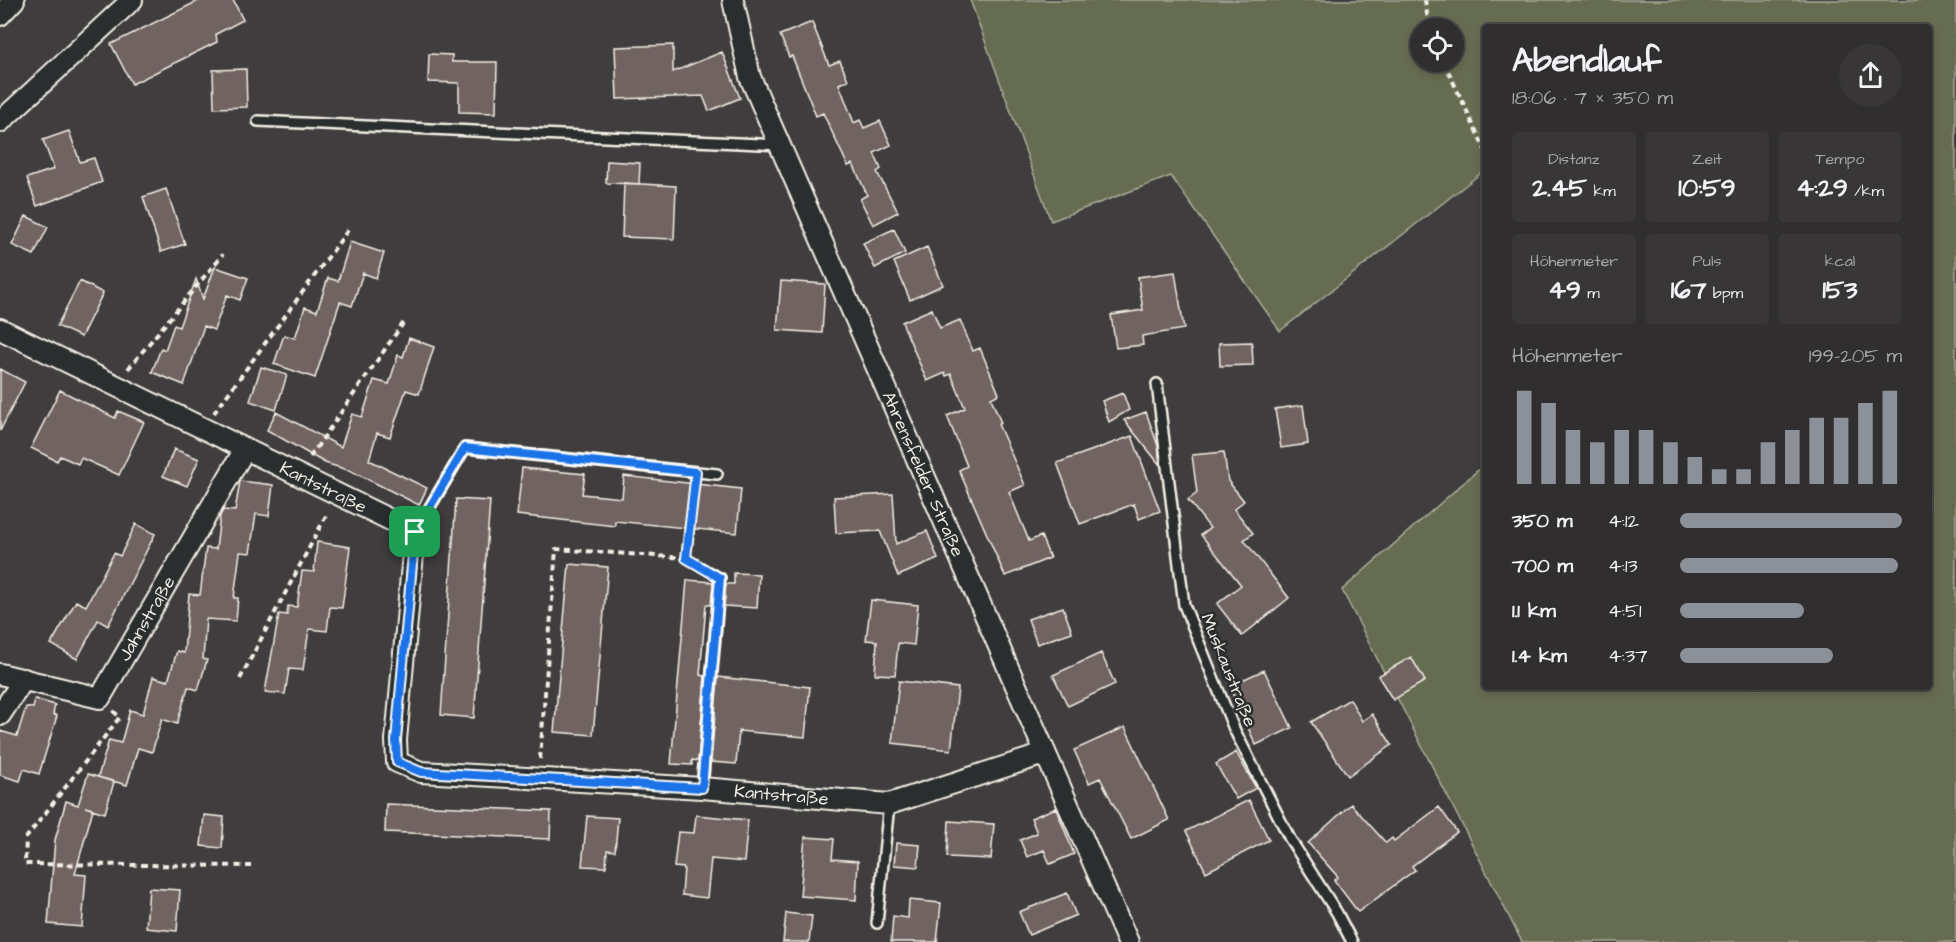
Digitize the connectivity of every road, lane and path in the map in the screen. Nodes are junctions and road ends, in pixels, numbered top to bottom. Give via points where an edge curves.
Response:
1 (14, 0) edge
2 (132, 0) edge
3 (733, 0) edge
4 (1425, 0) edge
5 (0, 15) edge
6 (1428, 18) edge
7 (1449, 72) edge
8 (258, 121) dead end
9 (0, 122) edge
10 (1482, 144) edge
11 (780, 145) junction
12 (348, 230) dead end
13 (223, 254) dead end
14 (404, 322) dead end
15 (0, 329) edge
16 (1157, 384) dead end
17 (115, 385) junction
18 (202, 428) junction
19 (245, 449) junction
20 (696, 472) junction
21 (717, 474) dead end
22 (298, 475) junction
23 (337, 494) junction
24 (415, 532) junction
25 (686, 558) junction
26 (720, 578) joint
27 (0, 674) edge
28 (24, 679) junction
29 (240, 679) dead end
30 (100, 698) junction
31 (0, 715) edge
32 (1044, 754) junction
33 (539, 779) junction
34 (702, 788) junction
35 (889, 804) junction
36 (251, 866) dead end
37 (877, 923) dead end
38 (1128, 942) edge
39 (1352, 942) edge

1 - 5 street
2 - 9 street
3 - 11 street, Ahrensfelder Straße via 750,76
4 - 6 path
7 - 10 path
8 - 11 lane
11 - 32 street, Ahrensfelder Straße
12 - 18 path
13 - 17 path
14 - 22 path
15 - 17 street, Kantstraße
16 - 39 lane, Muskaustraße via 1184,605 1239,739 1290,839
17 - 18 street, Kantstraße
18 - 19 street, Kantstraße
19 - 22 street, Kantstraße
19 - 30 street, Jahnstraße
20 - 21 lane
20 - 24 lane via 465,448
20 - 25 path
22 - 23 street, Kantstraße
23 - 24 street, Kantstraße
23 - 29 path
24 - 33 street, Kantstraße via 397,762 421,772
25 - 26 path
25 - 33 path via 556,549
26 - 34 lane
27 - 28 street
28 - 30 street
28 - 31 street
30 - 36 path via 120,717 26,838 25,864
32 - 35 street, Kantstraße
32 - 38 street, Ahrensfelder Straße
33 - 34 street, Kantstraße
34 - 35 street, Kantstraße
35 - 37 lane

